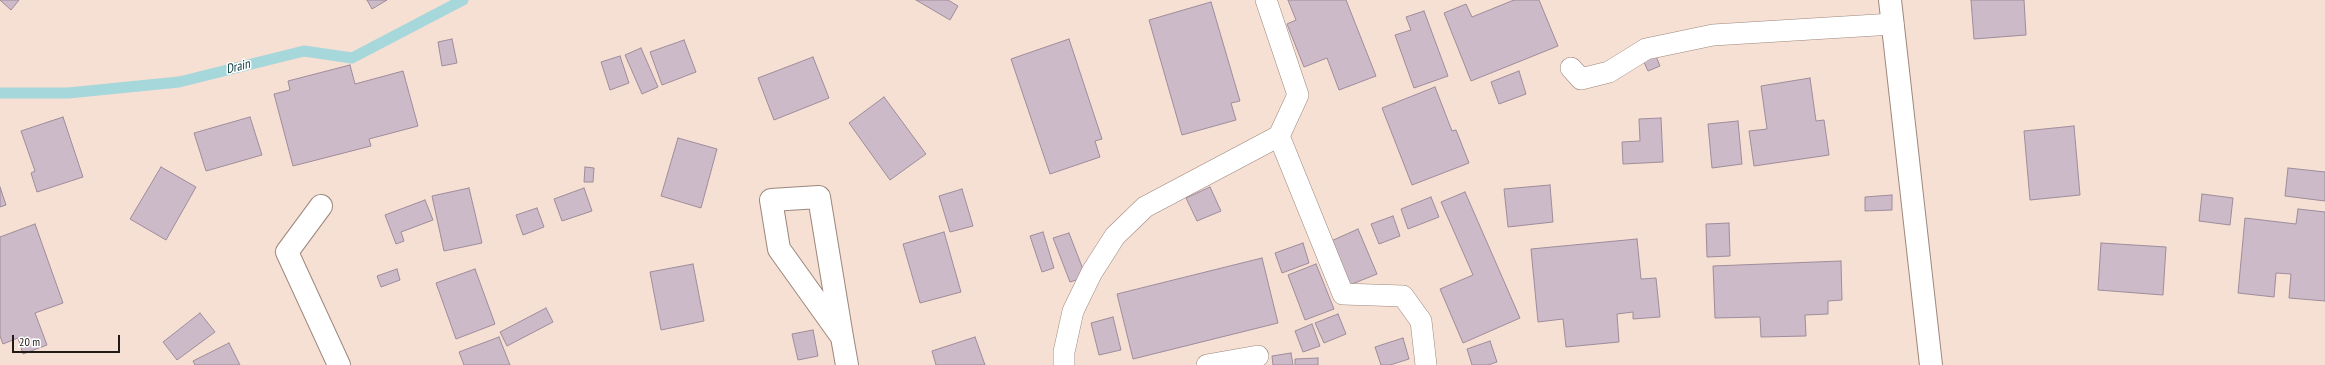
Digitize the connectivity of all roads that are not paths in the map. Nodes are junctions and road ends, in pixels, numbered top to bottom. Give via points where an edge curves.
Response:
1 (1266, 0) edge
2 (1890, 0) edge
3 (1893, 24) junction
4 (1571, 68) dead end
5 (1278, 136) junction
6 (321, 206) dead end
7 (842, 337) junction
8 (1258, 356) dead end
9 (339, 365) edge
10 (847, 365) edge
11 (1064, 365) edge
12 (1207, 365) edge
13 (1426, 365) edge
14 (1931, 365) edge

1 - 5 lane via 1298,95
2 - 3 street
3 - 4 lane via 1713,35 1646,49 1609,72 1581,79
3 - 14 street
5 - 11 lane via 1145,207 1116,236 1092,272 1073,311 1064,352
5 - 13 lane via 1342,294 1403,296 1421,321
6 - 9 street via 288,252
7 - 7 street via 819,197 771,200 779,249
7 - 10 street
8 - 12 lane

